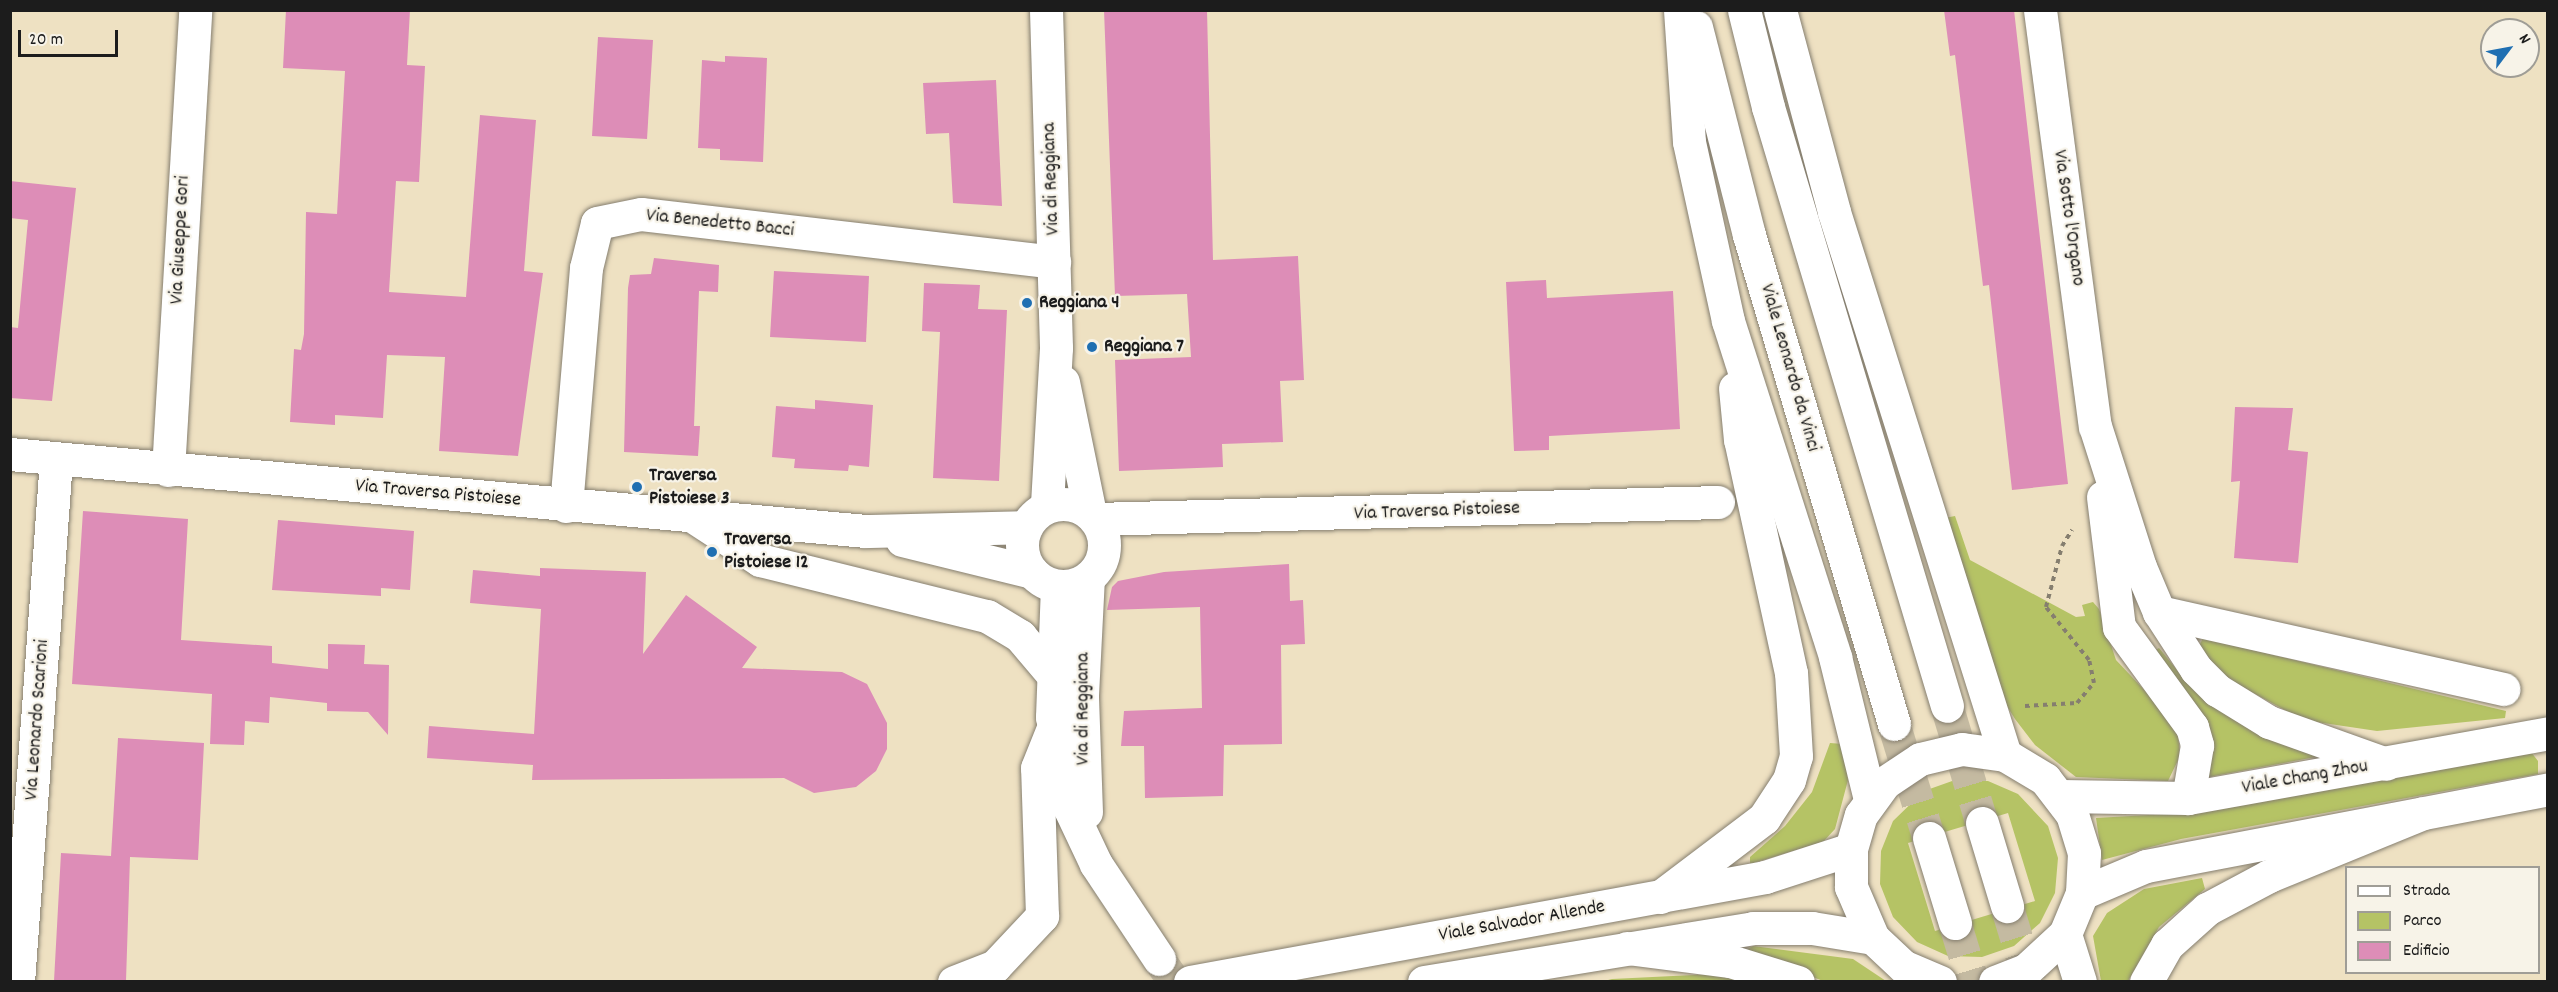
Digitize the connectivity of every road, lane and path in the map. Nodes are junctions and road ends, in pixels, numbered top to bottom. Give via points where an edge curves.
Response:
1 (195, 10) edge
2 (1046, 10) edge
3 (1680, 10) edge
4 (1692, 10) edge
5 (1744, 10) edge
6 (1779, 10) edge
7 (2040, 10) edge
8 (1054, 262) junction
9 (1728, 321) junction
10 (1056, 348) junction
11 (2095, 426) junction
12 (10, 454) edge
13 (56, 459) junction
14 (168, 470) junction
15 (1718, 502) dead end
16 (566, 506) junction
17 (1093, 516) junction
18 (1036, 517) junction
19 (697, 519) junction
20 (1155, 521) junction
21 (866, 531) junction
22 (1096, 566) junction
23 (1045, 579) junction
24 (2159, 612) junction
25 (1052, 674) junction
26 (2503, 689) dead end
27 (1947, 706) tunnel mouth
28 (1894, 724) tunnel mouth
29 (1053, 729) junction
30 (2547, 733) edge
31 (2005, 755) junction
32 (2388, 764) junction
33 (2547, 789) edge
34 (2061, 796) junction
35 (2188, 798) junction
36 (1870, 799) junction
37 (2423, 813) junction
38 (1982, 824) tunnel mouth
39 (1929, 838) tunnel mouth
40 (1084, 840) junction
41 (1851, 849) junction
42 (2082, 893) junction
43 (1660, 897) junction
44 (2007, 906) tunnel mouth
45 (1955, 923) tunnel mouth
46 (2065, 934) junction
47 (1873, 938) junction
48 (1627, 948) junction
49 (1159, 959) tunnel mouth
50 (1929, 980) edge
51 (18, 981) edge
52 (954, 981) edge
53 (1190, 981) edge
54 (1424, 981) edge
55 (1798, 981) edge
56 (1995, 981) edge
57 (2080, 981) edge
58 (2146, 981) edge

1 - 14 main road, Via Giuseppe Gori
2 - 8 main road, Via di Reggiana
3 - 9 main road via 1689,142
4 - 28 main road, Viale Leonardo da Vinci via 1749,235
5 - 27 main road via 1768,107
6 - 31 main road via 1834,212
7 - 11 main road, Via Sotto l'Organo
8 - 10 main road, Via di Reggiana
8 - 16 main road, Via Benedetto Bacci via 641,214 597,223 586,268
9 - 36 main road via 1835,657
9 - 43 main road via 1740,440 1798,711 1796,756 1789,780 1764,818
10 - 17 main road, Via di Reggiana
10 - 18 main road, Via di Reggiana
11 - 24 main road
11 - 35 main road via 2119,627 2192,727 2197,746
12 - 13 main road, Via Traversa Pistoiese
13 - 14 main road, Via Traversa Pistoiese
13 - 51 main road, Via Leonardo Scarioni
14 - 16 main road, Via Traversa Pistoiese
15 - 20 main road, Via Traversa Pistoiese
16 - 19 main road, Via Traversa Pistoiese
17 - 18 main road via 1074,505
17 - 20 main road, Via Traversa Pistoiese
17 - 22 main road, Via di Reggiana via 1104,537
18 - 21 main road, Via Traversa Pistoiese
18 - 23 main road, Via di Reggiana via 1022,546
19 - 21 main road, Via Traversa Pistoiese
19 - 25 main road via 760,560 987,616 1020,636
20 - 22 main road
21 - 23 main road, Via Traversa Pistoiese
22 - 23 main road
22 - 40 main road, Via di Reggiana via 1082,674
23 - 25 main road, Via di Reggiana
24 - 26 main road
24 - 32 main road via 2196,669 2242,706
25 - 29 main road, Via di Reggiana
29 - 40 main road, Via di Reggiana via 1069,807
29 - 52 main road via 1037,768 1042,916 995,966
30 - 32 main road, Viale Chang Zhou
31 - 34 main road via 2045,779
31 - 36 main road via 1962,749 1920,759
32 - 35 main road, Viale Chang Zhou
33 - 37 main road
34 - 35 main road, Viale Chang Zhou
34 - 42 main road via 2084,853
36 - 41 main road
37 - 42 main road via 2146,866
37 - 58 main road via 2269,876 2207,909 2167,945
38 - 44 main road
39 - 45 main road
40 - 49 main road, Via di Reggiana
41 - 43 main road, Viale Salvador Allende via 1775,874
41 - 47 main road via 1853,896
42 - 46 main road
43 - 53 main road, Viale Salvador Allende
46 - 56 main road via 2026,970
46 - 57 main road
47 - 48 main road via 1771,927
47 - 50 main road
48 - 54 main road
48 - 55 main road via 1730,961

